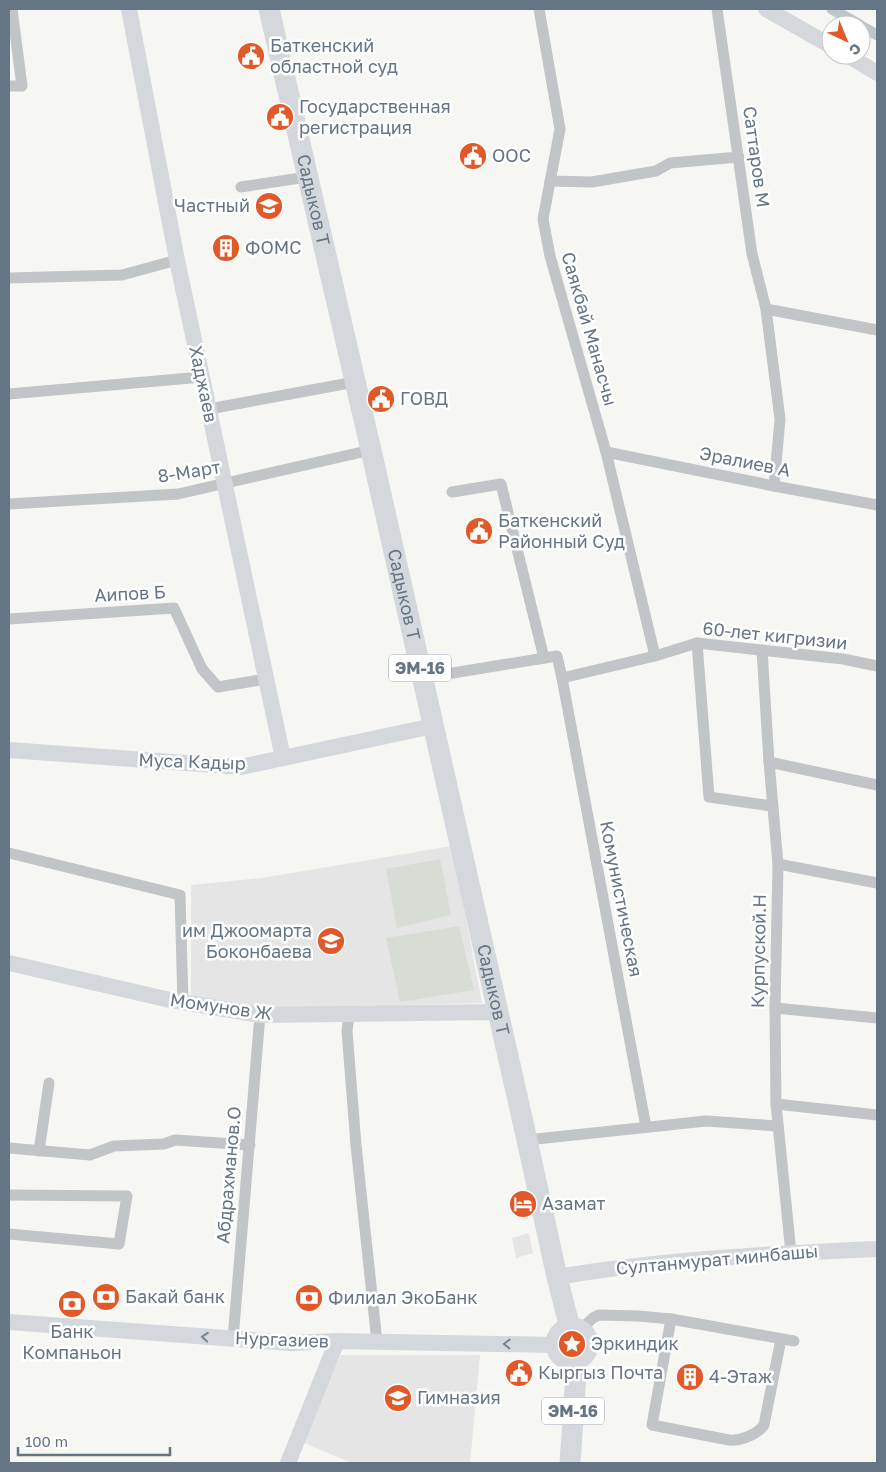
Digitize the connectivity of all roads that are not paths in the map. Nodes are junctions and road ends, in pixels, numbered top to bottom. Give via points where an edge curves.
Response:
1 (12, 9) edge
2 (129, 9) edge
3 (269, 9) edge
4 (539, 9) edge
5 (717, 9) edge
6 (766, 9) edge
7 (821, 40) edge
8 (864, 65) edge
9 (877, 73) edge
10 (9, 86) edge
11 (739, 158) junction
12 (307, 177) junction
13 (550, 181) junction
14 (241, 187) dead end
15 (177, 260) junction
16 (9, 278) edge
17 (766, 309) junction
18 (877, 330) edge
19 (202, 377) junction
20 (355, 382) junction
21 (9, 394) edge
22 (209, 409) junction
23 (371, 450) junction
24 (606, 452) junction
25 (225, 484) junction
26 (774, 486) junction
27 (452, 492) dead end
28 (9, 504) edge
29 (877, 505) edge
30 (9, 619) edge
31 (697, 643) junction
32 (762, 650) junction
33 (655, 656) junction
34 (544, 658) junction
35 (877, 666) edge
36 (422, 678) junction
37 (562, 678) junction
38 (266, 679) junction
39 (432, 726) junction
40 (9, 750) edge
41 (282, 758) junction
42 (769, 762) junction
43 (877, 785) edge
44 (772, 806) junction
45 (9, 853) edge
46 (778, 864) junction
47 (877, 883) edge
48 (9, 963) edge
49 (183, 1002) junction
50 (775, 1008) junction
51 (498, 1012) junction
52 (260, 1015) junction
53 (349, 1015) junction
54 (877, 1018) edge
55 (49, 1082) dead end
56 (776, 1104) junction
57 (877, 1115) edge
58 (646, 1126) junction
59 (778, 1126) junction
60 (527, 1140) junction
61 (250, 1145) junction
62 (9, 1148) edge
63 (40, 1151) junction
64 (9, 1195) edge
65 (9, 1234) edge
66 (877, 1249) edge
67 (791, 1253) junction
68 (557, 1277) junction
69 (671, 1319) junction
70 (9, 1322) edge
71 (574, 1329) junction
72 (234, 1339) junction
73 (780, 1339) junction
74 (337, 1341) junction
75 (794, 1341) dead end
76 (377, 1342) junction
77 (556, 1345) junction
78 (577, 1359) junction
79 (288, 1463) edge
80 (570, 1463) edge

1 - 10 street via 22,86
2 - 15 street, Хаджаев
3 - 12 highway, Садыков Т / ЭМ-16
4 - 13 street, Саякбай Манасчы via 560,128
5 - 11 street, Саттаров М
6 - 7 street
8 - 9 street
11 - 13 street via 670,163 656,171 592,182
11 - 17 street, Саттаров М via 752,254
12 - 14 street
12 - 20 highway, Садыков Т / ЭМ-16
13 - 24 street, Саякбай Манасчы via 543,218 550,256
15 - 16 street via 122,275
15 - 19 street, Хаджаев
17 - 18 street
17 - 26 street, Саттаров М via 780,419
19 - 21 street
19 - 22 street, Хаджаев
20 - 22 street
20 - 23 highway, Садыков Т / ЭМ-16
22 - 25 street, Хаджаев
23 - 25 street, 8-Март
23 - 36 highway, Садыков Т / ЭМ-16
24 - 26 street, Эралиев А
24 - 33 street, Саякбай Манасчы
25 - 28 street, 8-Март via 178,494
25 - 38 street, Хаджаев
26 - 29 street, Эралиев А
27 - 34 street via 502,484
30 - 38 street, Аипов Б via 174,608 202,669 218,686
31 - 32 street, 60-лет кигризии
31 - 33 street, 60-лет кигризии
31 - 44 street via 709,797
32 - 35 street, 60-лет кигризии
32 - 42 street, Курпуской.Н
33 - 37 street, 60-лет кигризии
34 - 36 street
34 - 37 street via 557,656
36 - 39 highway, Садыков Т / ЭМ-16
37 - 58 street, Комунистическая
38 - 41 street, Хаджаев
39 - 41 street, Муса Кадыр
39 - 51 highway, Садыков Т / ЭМ-16
40 - 41 street, Муса Кадыр via 241,767
42 - 43 street
42 - 44 street, Курпуской.Н
44 - 46 street, Курпуской.Н
45 - 49 street via 180,895
46 - 47 street
46 - 50 street, Курпуской.Н
48 - 49 street, Момунов Ж
49 - 52 street, Момунов Ж
50 - 54 street
50 - 56 street, Курпуской.Н
51 - 53 street, Момунов Ж
51 - 60 highway, Садыков Т / ЭМ-16
52 - 53 street, Момунов Ж
52 - 61 street, Абдрахманов.О
53 - 76 street via 347,1032 356,1145
55 - 63 street
56 - 57 street
56 - 59 street, Курпуской.Н
58 - 59 street via 706,1121
58 - 60 street
59 - 67 street, Курпуской.Н
60 - 68 highway, Садыков Т / ЭМ-16
61 - 63 street via 175,1140 164,1144 114,1146 90,1155
61 - 72 street, Абдрахманов.О
62 - 63 street
64 - 65 street via 127,1196 119,1244
66 - 67 street, Султанмурат минбашы
67 - 68 street, Султанмурат минбашы via 654,1263
68 - 71 highway, Садыков Т / ЭМ-16
69 - 71 street via 599,1315
69 - 73 street
69 - 73 street via 652,1426 735,1441 754,1435 764,1425
72 -> 70 street, Нургазиев
71 - 77 highway via 565,1329
71 - 78 highway, ЭМ-16 via 586,1338 587,1348
72 - 74 street, Нургазиев via 291,1344
73 - 75 street
74 - 76 street, Нургазиев
74 - 79 street
77 -> 76 street, Нургазиев
77 - 78 highway via 562,1356
78 - 80 highway, ЭМ-16

